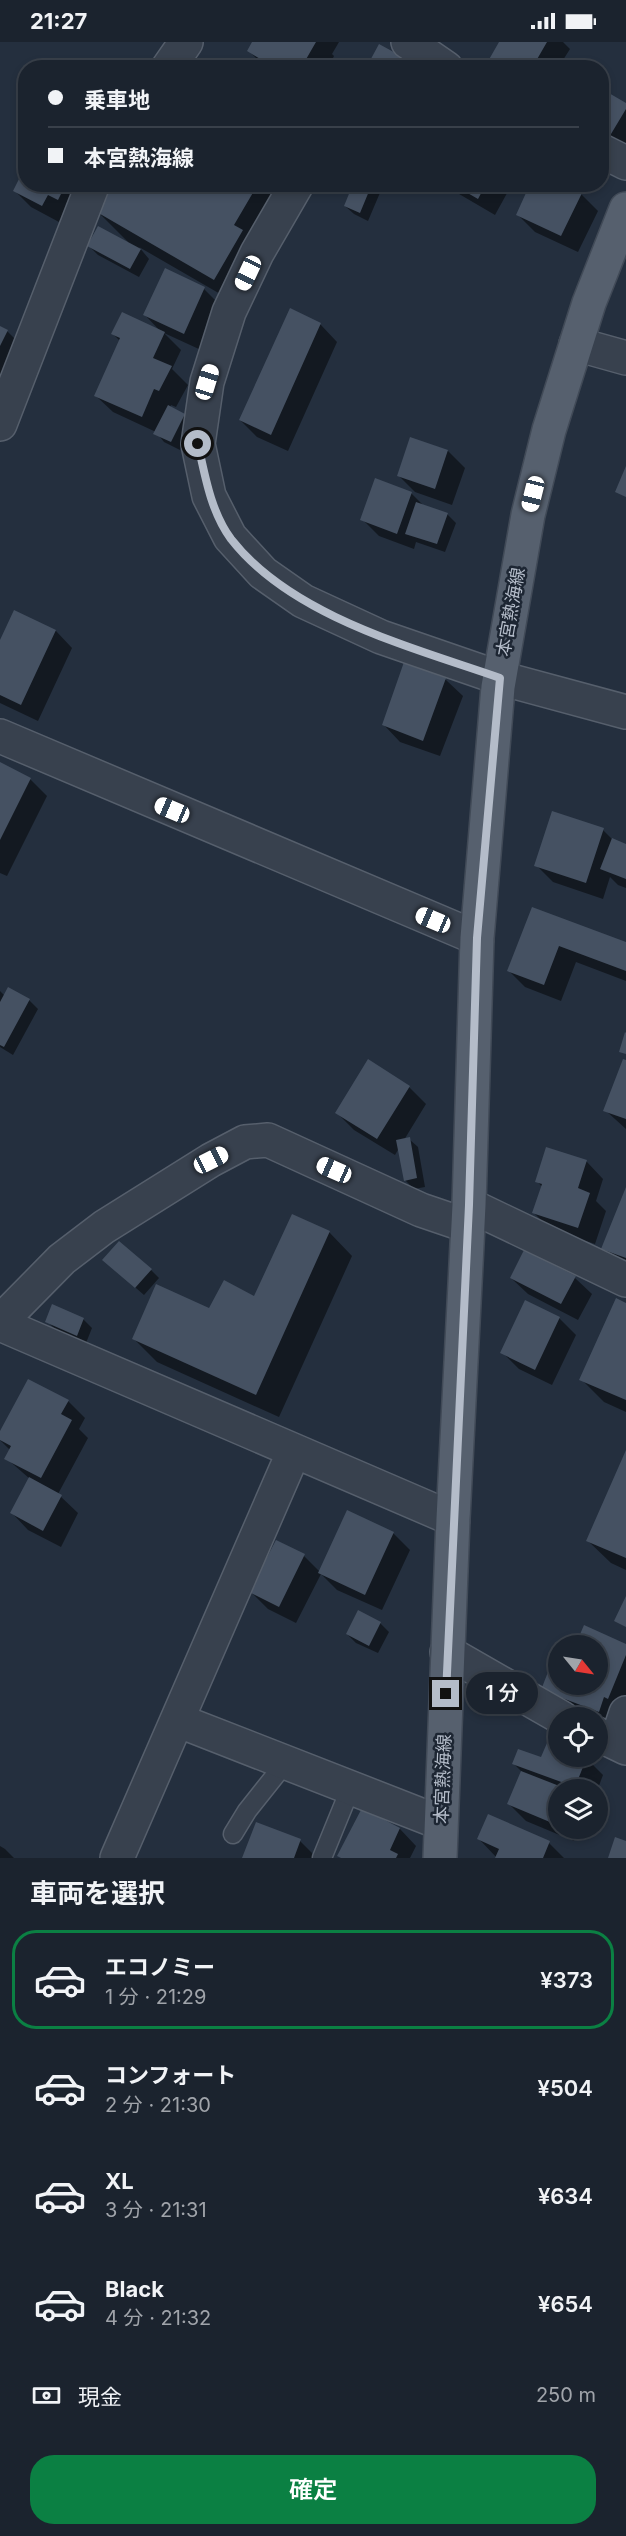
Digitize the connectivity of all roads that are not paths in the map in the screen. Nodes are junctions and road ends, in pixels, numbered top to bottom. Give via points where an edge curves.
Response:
1 (186, 42) edge
2 (408, 42) edge
3 (174, 60) edge
4 (434, 60) edge
5 (609, 154) edge
6 (626, 163) edge
7 (90, 192) edge
8 (292, 192) edge
9 (626, 209) edge
10 (576, 344) junction
11 (626, 358) edge
12 (0, 424) edge
13 (500, 678) junction
14 (626, 712) edge
15 (0, 736) edge
16 (477, 938) junction
17 (469, 1215) junction
18 (626, 1280) edge
19 (0, 1323) edge
20 (294, 1451) junction
21 (453, 1519) junction
22 (447, 1652) junction
23 (548, 1710) edge
24 (177, 1720) junction
25 (286, 1762) junction
26 (351, 1787) junction
27 (441, 1823) junction
28 (233, 1834) dead end
29 (117, 1858) edge
30 (322, 1858) edge
31 (440, 1858) edge

1 - 3 street
2 - 4 street
5 - 6 street
7 - 12 street
8 - 13 street via 229,312 207,382 198,444 209,495 230,537 263,573 303,601 381,637
9 - 10 main road, 本宮熱海線
10 - 11 street
10 - 13 main road, 本宮熱海線 via 528,514
13 - 14 street
13 - 16 main road, 本宮熱海線
15 - 16 street
16 - 17 main road, 本宮熱海線
17 - 18 street
17 - 19 street via 421,1210 268,1140 245,1142 104,1227 62,1259
17 - 21 main road, 本宮熱海線
19 - 20 street
20 - 21 street
20 - 24 street
21 - 22 main road, 本宮熱海線
22 - 23 street
22 - 27 main road, 本宮熱海線
24 - 25 street
24 - 29 street
25 - 26 street
25 - 28 lane
26 - 27 street
26 - 30 lane
27 - 31 main road, 本宮熱海線

